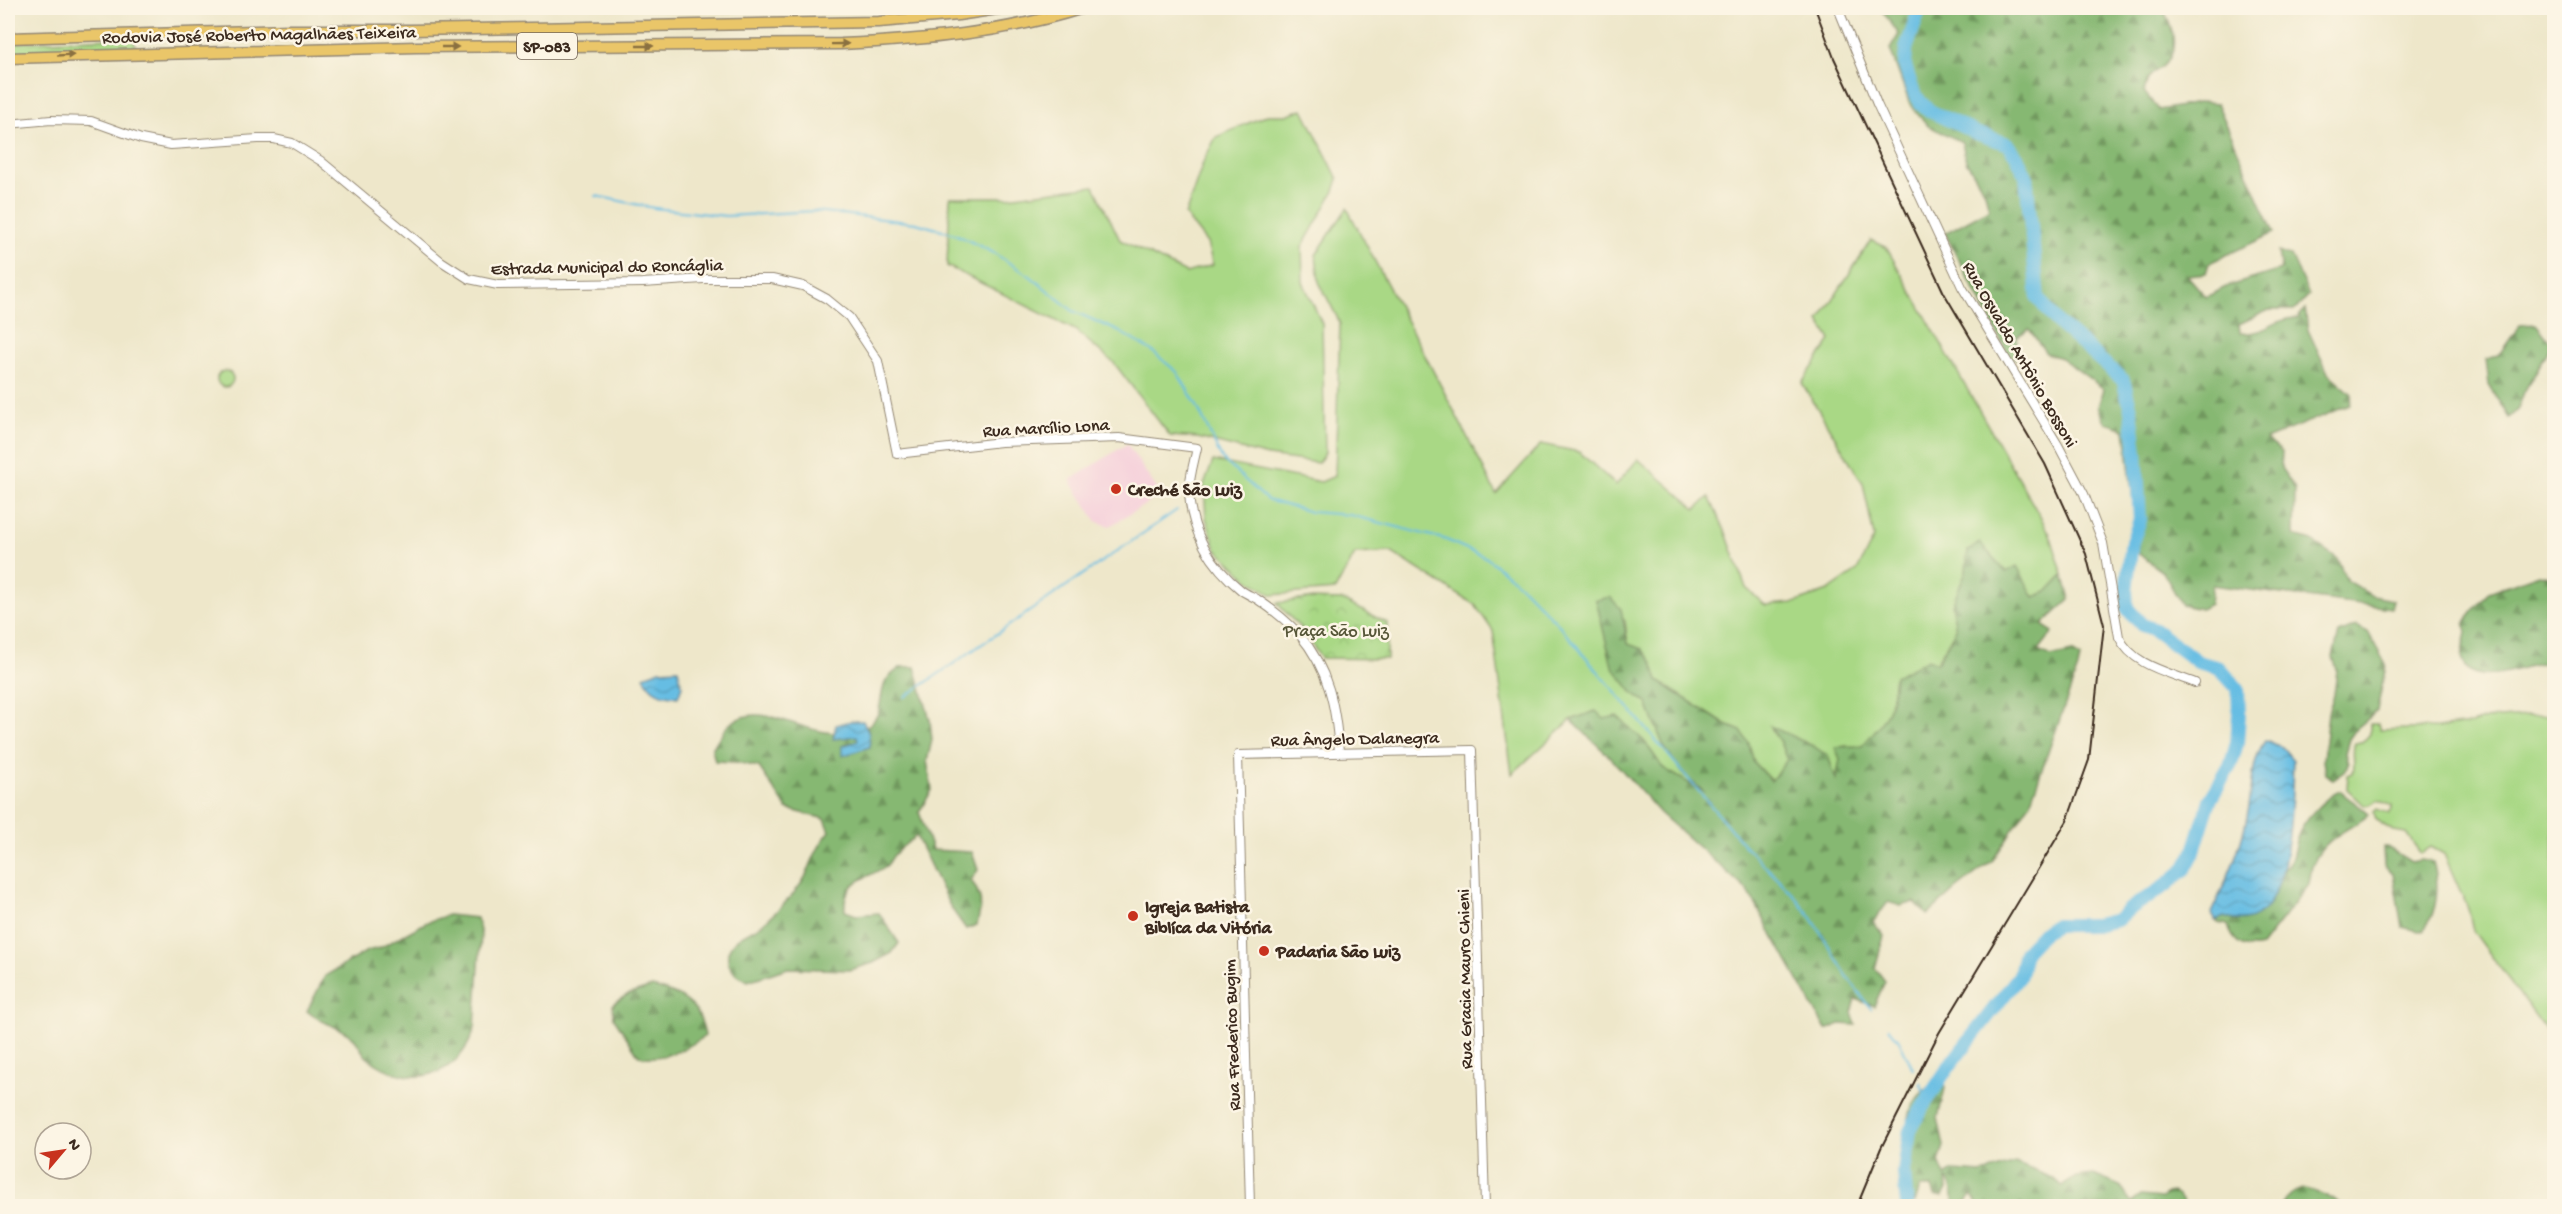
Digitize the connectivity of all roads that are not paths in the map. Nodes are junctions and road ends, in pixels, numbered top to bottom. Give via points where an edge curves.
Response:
1 (1004, 8) edge
2 (1083, 8) edge
3 (1838, 8) edge
4 (8, 38) edge
5 (8, 58) edge
6 (8, 124) edge
7 (897, 454) joint
8 (2195, 684) dead end
9 (1472, 750) joint
10 (1340, 752) junction
11 (1238, 755) joint
12 (1251, 1206) edge
13 (1485, 1206) edge

1 - 4 highway, Rodovia José Roberto Magalhães Teixeira / SP-083 via 879,22 323,29
5 -> 2 highway, Rodovia José Roberto Magalhães Teixeira / SP-083 via 416,47 897,41 977,33
3 - 8 street, Rua Osvaldo Antônio Bossoni via 1877,104 1962,287 2084,494 2103,543 2119,637 2145,663
6 - 7 street, Estrada Municipal do Roncáglia via 91,121 171,145 258,139 292,144 321,161 441,261 469,279 498,285 772,279 803,286 849,317 878,361
7 - 10 street, Rua Marcílio Lona via 1001,442 1119,438 1197,448 1189,491 1198,534 1222,573 1278,614 1316,658 1330,686 1337,713
9 - 10 street, Rua Ângelo Dalanegra
9 - 13 street, Rua Gracia Mauro Chieni
10 - 11 street, Rua Ângelo Dalanegra
11 - 12 street, Rua Frederico Bugim

